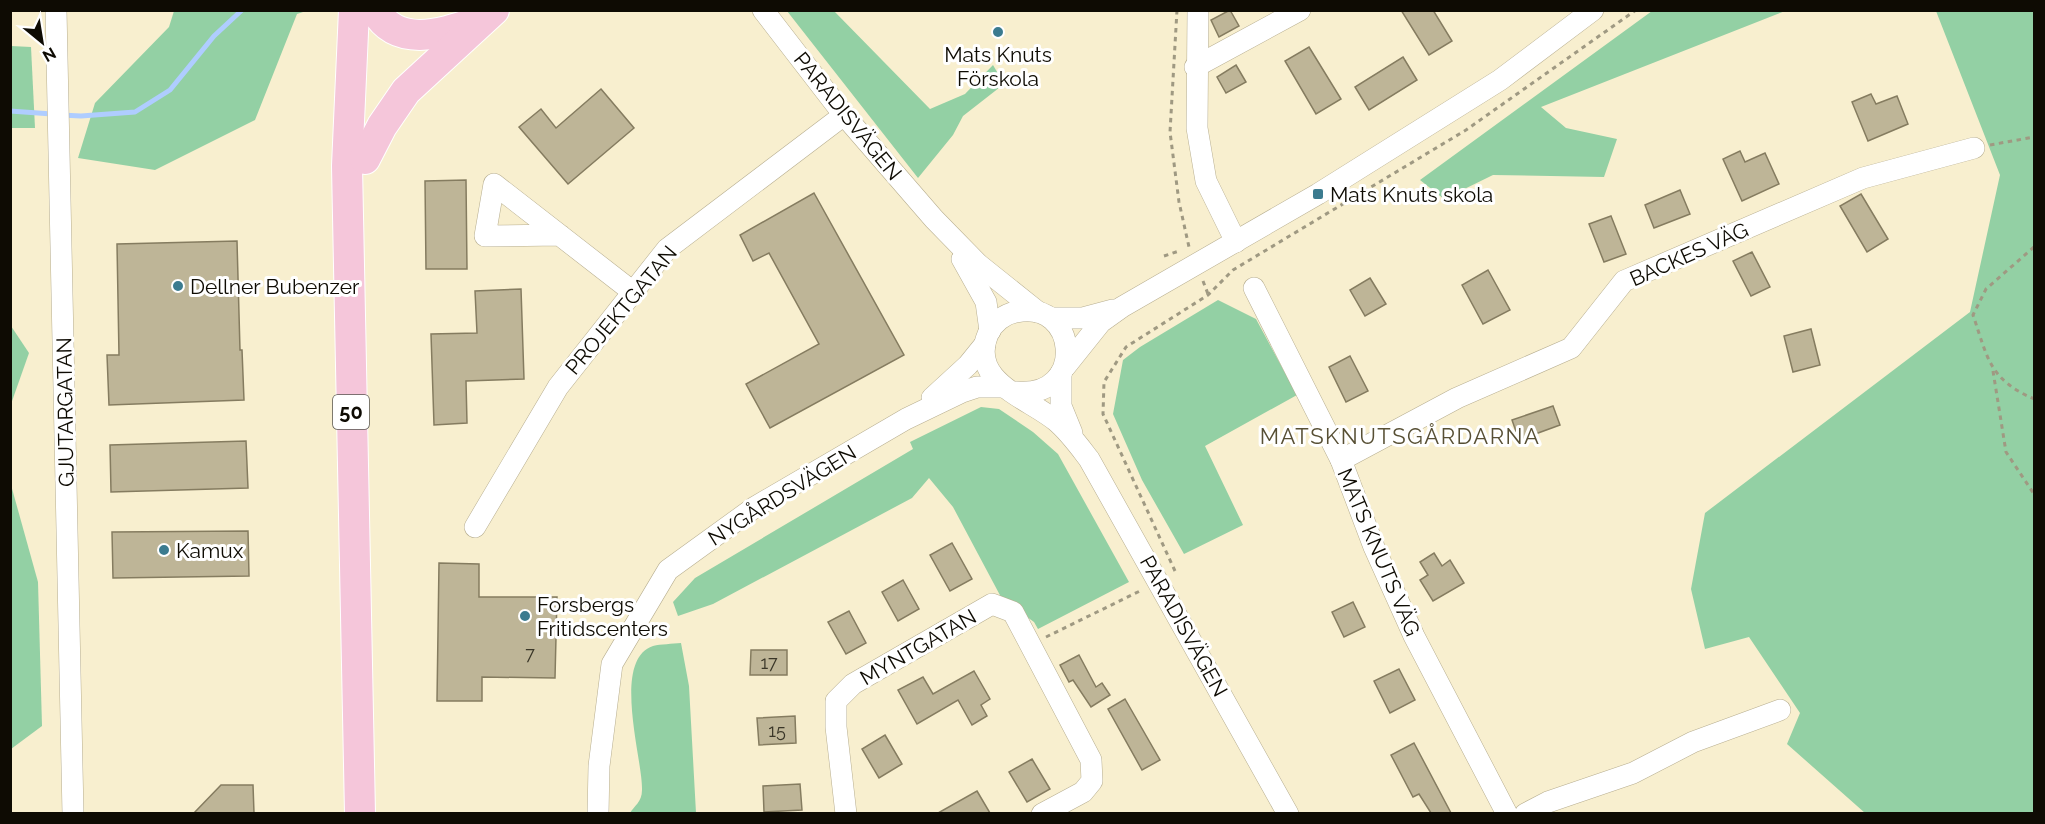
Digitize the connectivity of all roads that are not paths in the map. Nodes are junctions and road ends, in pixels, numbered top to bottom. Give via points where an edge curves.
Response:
1 (56, 10) edge
2 (354, 10) edge
3 (367, 10) edge
4 (375, 10) edge
5 (764, 10) edge
6 (1198, 10) edge
7 (1300, 10) edge
8 (1593, 10) edge
9 (488, 15) edge
10 (1196, 68) junction
11 (844, 115) junction
12 (1974, 148) road end
13 (364, 159) junction
14 (934, 219) junction
15 (560, 235) dead end
16 (1236, 242) junction
17 (1254, 288) dead end
18 (633, 292) junction
19 (1122, 306) junction
20 (1044, 315) junction
21 (987, 337) junction
22 (1063, 370) junction
23 (1009, 389) junction
24 (906, 419) junction
25 (1076, 441) junction
26 (1341, 460) junction
27 (475, 527) dead end
28 (1780, 711) dead end
29 (72, 813) edge
30 (360, 813) edge
31 (377, 813) edge
32 (598, 813) edge
33 (846, 813) edge
34 (1042, 813) edge
35 (1288, 813) edge
36 (1507, 813) edge
37 (1525, 813) edge

1 - 29 street, GJUTARGATAN
2 - 30 highway, 50 via 347,166
3 - 13 highway, 50
4 - 9 highway via 390,29 407,35 446,32
5 - 11 street, PARADISVÄGEN
6 - 10 street
7 - 10 street
8 - 16 street via 1500,80
9 - 13 highway via 406,91
10 - 16 street via 1197,128 1206,181
11 - 14 street, PARADISVÄGEN
11 - 18 street, PROJEKTGATAN via 667,249
12 - 26 street, BACKES VÄG via 1863,178 1624,281 1572,348 1457,398
13 - 31 highway, 50
14 - 20 street, PARADISVÄGEN via 978,264
14 - 21 street, PARADISVÄGEN via 986,302
15 - 18 street
16 - 19 street
17 - 26 street, MATS KNUTS VÄG
18 - 27 street, PROJEKTGATAN via 558,387
19 - 20 street via 1083,318
19 - 22 street via 1101,322
20 - 21 street via 1024,310 1011,313 999,320
20 - 22 street via 1060,328 1066,340
21 - 23 street via 987,368
21 - 24 street, NYGÅRDSVÄGEN via 950,382
22 - 23 street via 1042,390 1029,393
22 - 25 street, PARADISVÄGEN via 1061,406
23 - 24 street, NYGÅRDSVÄGEN via 977,387
23 - 25 street, PARADISVÄGEN via 1057,422
24 - 32 street, NYGÅRDSVÄGEN via 754,507 668,570 612,664 599,766
25 - 35 street, PARADISVÄGEN via 1154,571
26 - 36 street, MATS KNUTS VÄG via 1414,636
28 - 37 street via 1693,742 1633,773
33 - 34 street, MYNTGATAN via 836,701 853,684 992,604 1013,612 1091,760 1092,781 1083,792

